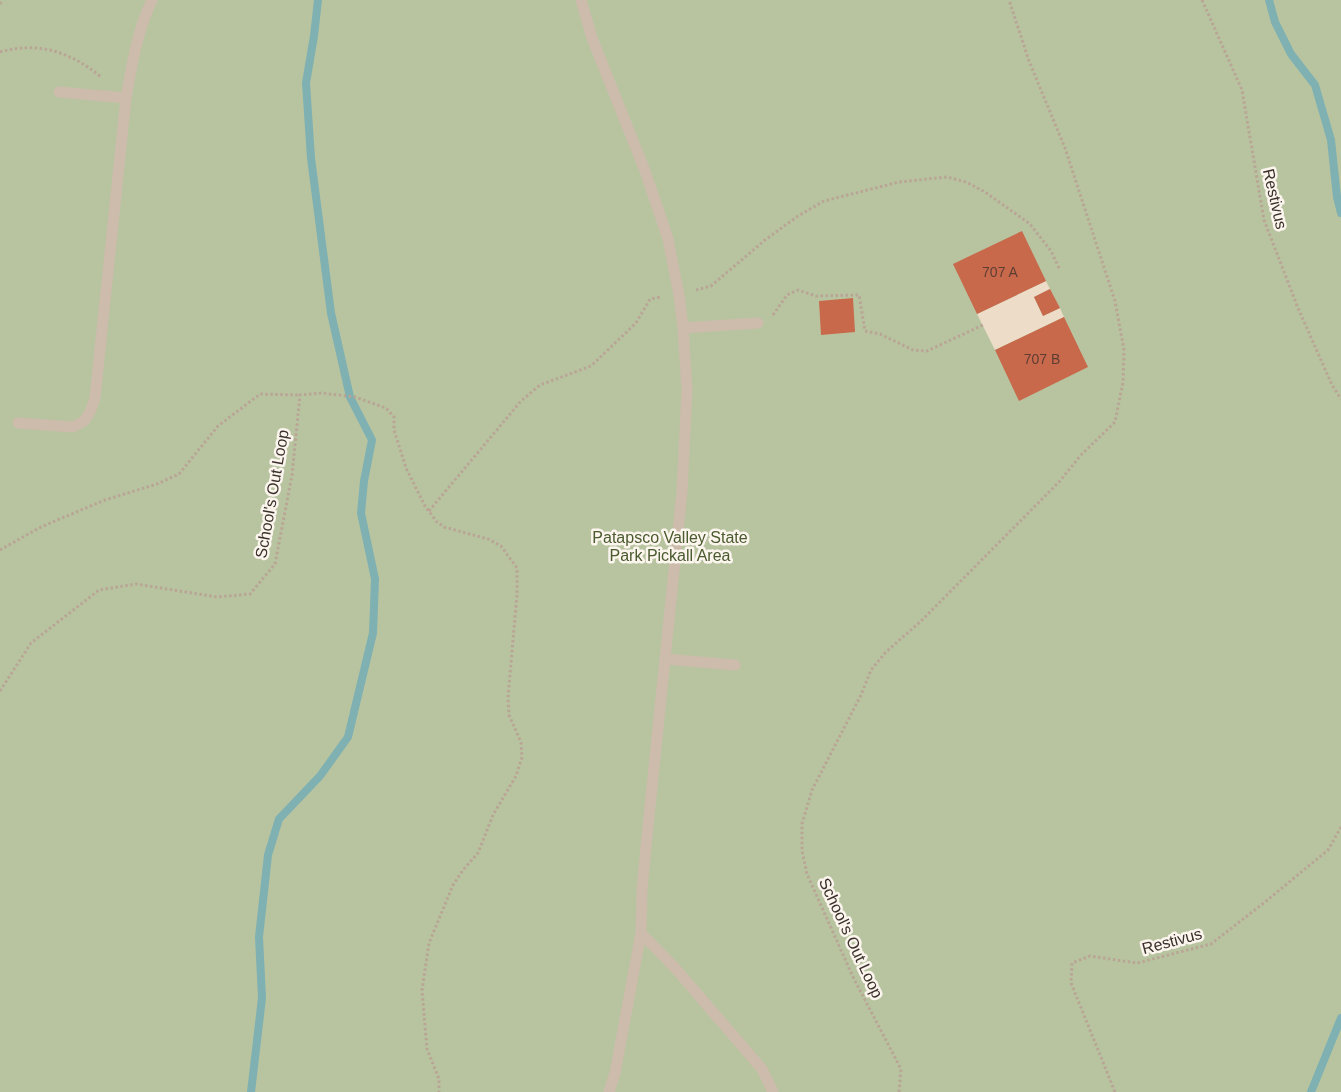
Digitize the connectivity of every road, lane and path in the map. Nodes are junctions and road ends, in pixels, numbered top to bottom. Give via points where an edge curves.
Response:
1 (2, 0) edge
2 (152, 0) edge
3 (581, 0) edge
4 (1009, 0) edge
5 (1202, 0) edge
6 (0, 4) edge
7 (0, 52) edge
8 (59, 92) dead end
9 (126, 98) junction
10 (1060, 270) dead end
11 (680, 295) junction
12 (758, 323) joint
13 (983, 325) dead end
14 (683, 328) junction
15 (300, 395) junction
16 (1341, 399) edge
17 (18, 423) dead end
18 (429, 511) dead end
19 (0, 550) edge
20 (665, 659) junction
21 (735, 664) dead end
22 (0, 690) edge
23 (1341, 827) edge
24 (641, 933) junction
25 (439, 1092) edge
26 (609, 1092) edge
27 (773, 1092) edge
28 (899, 1092) edge
29 (1115, 1092) edge

1 - 6 path
2 - 9 lane via 144,17
3 - 11 lane via 592,38 646,171 668,239
4 - 28 path, School's Out Loop via 1029,61 1065,148 1115,301 1124,350 1123,382 1115,422 871,670 812,790 802,824 802,851 807,874 853,977 901,1069
5 - 16 path, Restivus via 1242,90 1264,220 1302,316
7 - 9 path via 44,48 70,56 93,70
8 - 9 lane
9 - 17 lane via 95,398 84,421 73,428
10 - 11 path via 1051,251 1030,224 984,192 966,182 947,177 899,182 824,201 765,240 711,286
11 - 14 lane
11 - 18 path via 650,299 636,322 591,366 540,385 521,401
12 - 13 path via 774,314 788,295 798,290 816,296 859,295 865,331 880,334 913,350 927,351
12 - 14 lane
14 - 20 lane via 687,389 682,492
15 - 19 path via 260,394 218,426 178,474 62,518
15 - 22 path, School's Out Loop via 292,475 276,564 250,594 217,597 136,584 99,590 30,644
15 - 25 path via 320,393 356,397 386,408 394,417 394,430 406,468 436,521 444,527 495,542 517,568 508,697 509,715 521,742 522,756 516,776 493,815 478,853 453,885 428,943 422,990 427,1049 439,1079
20 - 21 lane
20 - 24 lane via 642,891
23 - 29 path, Restivus via 1328,850 1211,944 1137,963 1090,956 1072,963 1071,983
24 - 26 lane
24 - 27 lane via 762,1069

